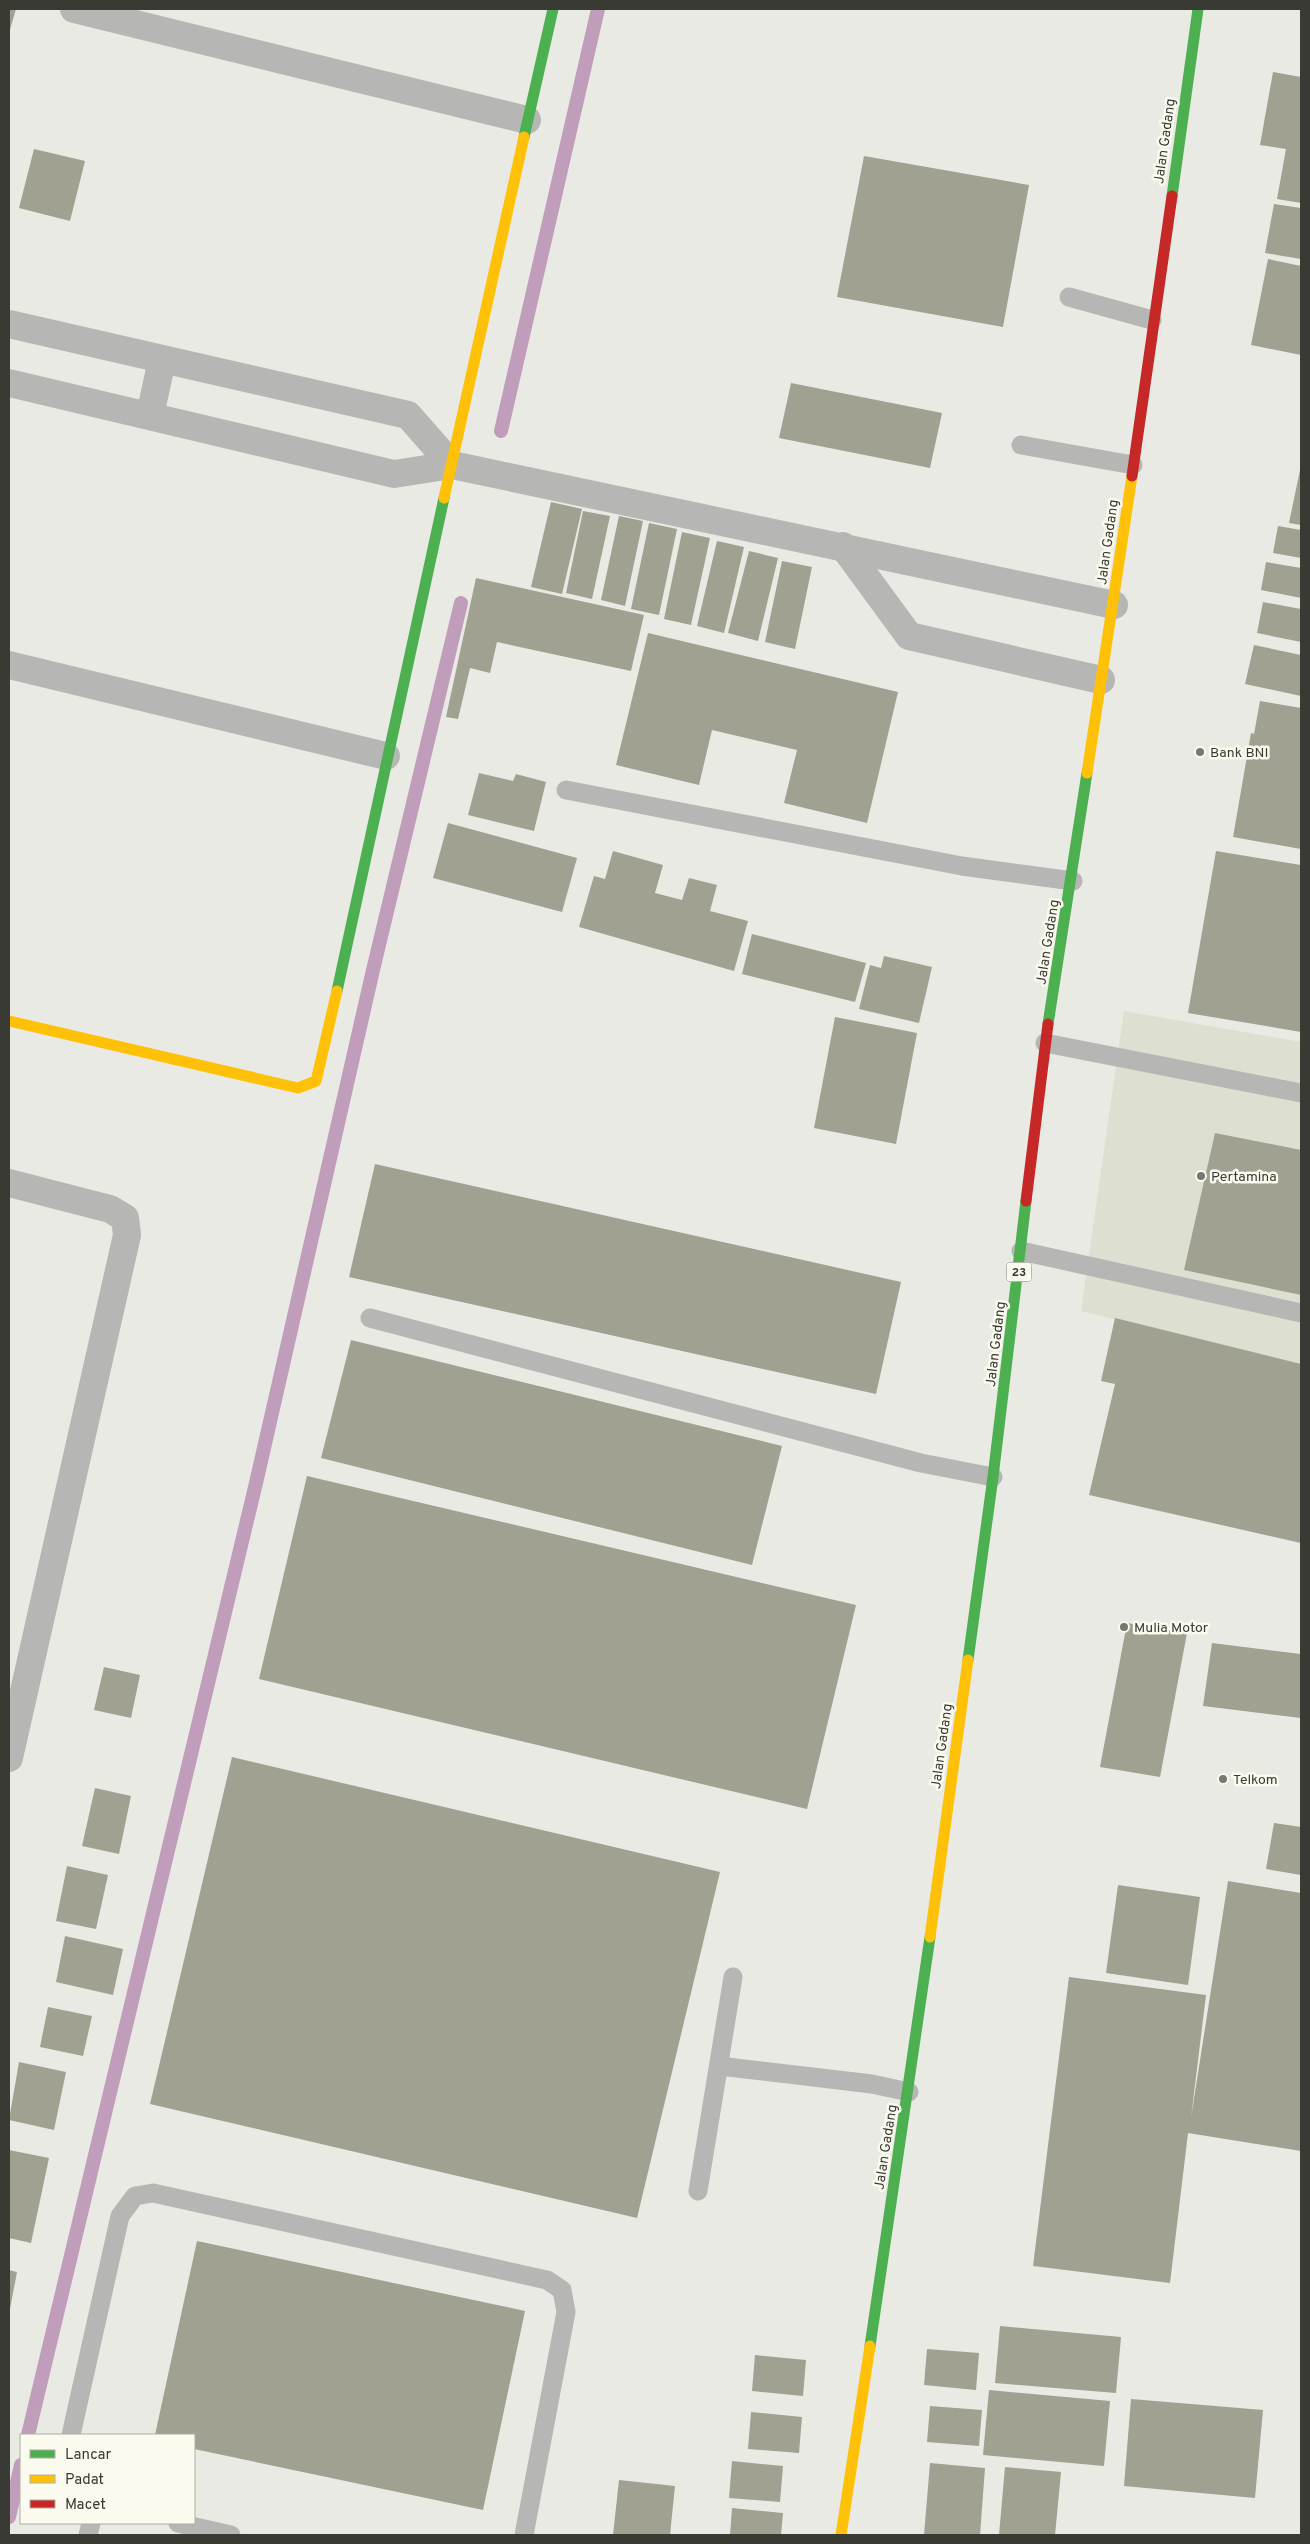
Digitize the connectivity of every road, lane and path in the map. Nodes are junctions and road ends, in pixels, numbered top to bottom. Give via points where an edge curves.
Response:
1 (74, 9) edge
2 (553, 9) edge
3 (1198, 9) edge
4 (527, 120) junction
5 (1069, 297) dead end
6 (1152, 320) junction
7 (9, 324) edge
8 (162, 360) junction
9 (9, 383) edge
10 (150, 415) junction
11 (1021, 445) dead end
12 (452, 465) junction
13 (1133, 465) junction
14 (842, 546) junction
15 (1114, 605) junction
16 (9, 665) edge
17 (1101, 680) junction
18 (386, 756) junction
19 (566, 790) dead end
20 (1072, 881) junction
21 (9, 1022) edge
22 (1046, 1043) junction
23 (1301, 1093) edge
24 (9, 1183) edge
25 (1022, 1251) junction
26 (1301, 1313) edge
27 (370, 1318) dead end
28 (993, 1477) junction
29 (9, 1758) edge
30 (733, 1977) dead end
31 (718, 2066) junction
32 (909, 2092) junction
33 (698, 2191) dead end
34 (71, 2434) edge
35 (182, 2524) edge
36 (231, 2535) edge
37 (524, 2535) edge
38 (841, 2535) edge

1 - 4 street
2 - 4 main road
3 - 6 main road, Jalan Gadang / 23
4 - 12 main road
5 - 6 lane
6 - 13 main road, Jalan Gadang / 23
7 - 8 street
8 - 10 street
8 - 12 street via 408,415
9 - 10 street
10 - 12 street via 394,474
11 - 13 lane
12 - 14 street
12 - 18 main road
13 - 15 main road, Jalan Gadang / 23
14 - 15 street
14 - 17 street via 909,636
15 - 17 main road, Jalan Gadang / 23
16 - 18 street
17 - 20 main road, Jalan Gadang / 23
18 - 21 main road via 316,1081 298,1088
19 - 20 lane via 962,866
20 - 22 main road, Jalan Gadang / 23
22 - 23 lane
22 - 25 main road, Jalan Gadang / 23
24 - 29 street via 110,1209 125,1218 127,1235
25 - 26 lane
25 - 28 main road, Jalan Gadang / 23
27 - 28 lane via 922,1463
28 - 32 main road, Jalan Gadang / 23
30 - 31 lane
31 - 32 lane via 872,2084
31 - 33 lane
32 - 38 main road, Jalan Gadang / 23
34 - 37 lane via 120,2216 134,2196 153,2193 547,2280 562,2290 566,2312
35 - 36 lane

